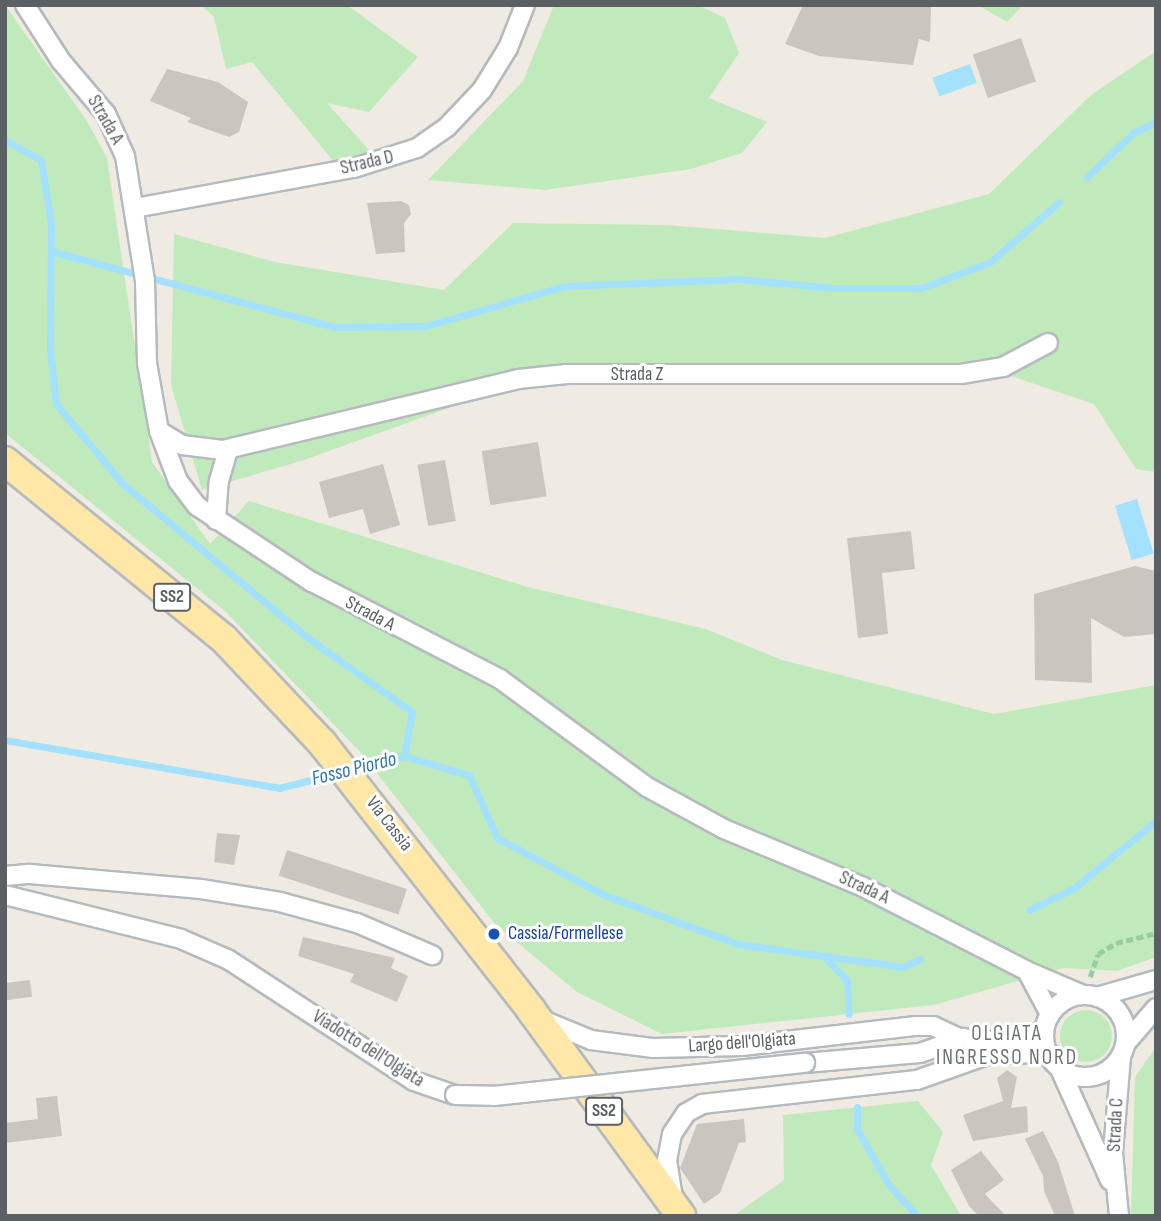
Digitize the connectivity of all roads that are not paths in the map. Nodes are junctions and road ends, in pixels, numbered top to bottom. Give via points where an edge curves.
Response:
1 (25, 5) edge
2 (525, 5) edge
3 (135, 208) junction
4 (1048, 343) dead end
5 (159, 431) junction
6 (228, 449) junction
7 (5, 461) edge
8 (216, 520) junction
9 (5, 876) edge
10 (5, 895) edge
11 (432, 955) dead end
12 (1027, 971) junction
13 (1156, 981) edge
14 (1089, 996) junction
15 (1156, 1007) edge
16 (531, 1010) junction
17 (1047, 1022) junction
18 (959, 1038) junction
19 (1124, 1049) junction
20 (1047, 1053) junction
21 (920, 1054) junction
22 (961, 1064) junction
23 (1060, 1069) junction
24 (1116, 1193) junction
25 (679, 1213) edge
26 (1119, 1216) edge

1 - 3 street, Strada A via 61,61 106,114 129,169
2 - 3 street, Strada D via 508,48 482,90 447,127 417,148 354,168
3 - 5 street, Strada A via 144,274 146,363
4 - 6 street, Strada Z via 1003,367 961,374 528,377
5 - 6 street, Strada Z via 195,449
5 - 8 street, Strada A via 183,490
6 - 8 street via 219,481
7 - 16 main road, Via Cassia / SS2 via 224,639 379,810
8 - 12 street, Strada A via 349,603 500,679 648,787 724,829 863,887
9 - 11 street via 30,874 201,889 280,902 357,923
10 - 21 street, Viadotto dell'Olgiata, bridge via 181,939 229,960 414,1080 455,1095 494,1096
12 - 14 street, Strada A
12 - 17 street
13 - 14 street
14 - 17 street via 1070,998
14 - 19 street via 1123,1019
15 - 19 street
16 - 18 street, Largo dell'Olgiata via 575,1036 631,1046 743,1046 925,1025
16 - 25 main road, Via Cassia / SS2
17 - 18 street, Largo dell'Olgiata via 1028,1038
17 - 20 street
18 - 21 street, Largo dell'Olgiata
19 - 23 street via 1100,1075 1072,1076
19 - 24 street, Strada C via 1114,1130
20 - 22 street via 1010,1065
20 - 23 street
21 - 22 street
22 - 25 street via 917,1080 692,1108 674,1127 668,1149 668,1181
23 - 24 street, Strada C
24 - 26 street, Strada C

